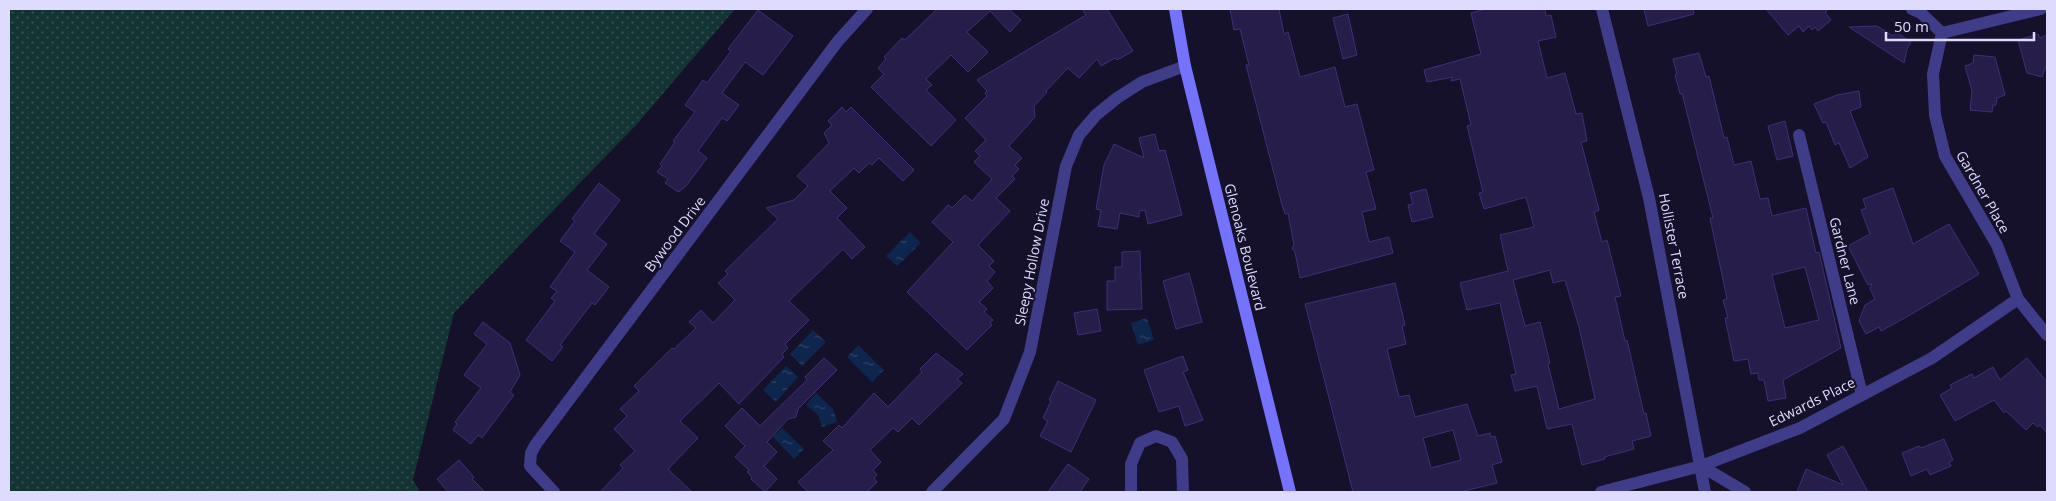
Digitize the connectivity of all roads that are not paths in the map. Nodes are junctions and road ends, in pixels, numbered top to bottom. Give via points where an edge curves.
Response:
1 (867, 9) edge
2 (1175, 9) edge
3 (1602, 9) edge
4 (1912, 9) edge
5 (2041, 9) edge
6 (1942, 33) junction
7 (1185, 66) junction
8 (1799, 135) dead end
9 (2018, 299) junction
10 (2047, 335) edge
11 (1862, 395) junction
12 (1701, 466) junction
13 (554, 492) edge
14 (932, 492) edge
15 (1131, 492) edge
16 (1183, 492) edge
17 (1290, 492) edge
18 (1601, 492) edge
19 (1705, 492) edge
20 (1745, 492) edge

1 - 13 street, Bywood Drive via 832,49 536,444 530,466
2 - 7 street, Glenoaks Boulevard
3 - 12 street, Hollister Terrace via 1650,198
4 - 6 street
5 - 6 street
6 - 9 street, Gardner Place via 1934,82 1935,115 1945,156 1997,245
7 - 14 street, Sleepy Hollow Drive via 1142,82 1117,98 1079,135 1066,166 1030,352 1004,419
7 - 17 street, Glenoaks Boulevard
8 - 11 street, Gardner Lane
9 - 10 street, Gardner Place
9 - 11 street, Edwards Place via 1932,358
11 - 12 street, Edwards Place via 1800,428
12 - 18 street, Edwards Place
12 - 19 street, Hollister Terrace
12 - 20 street
15 - 16 street via 1130,464 1140,443 1156,436 1172,442 1182,459

